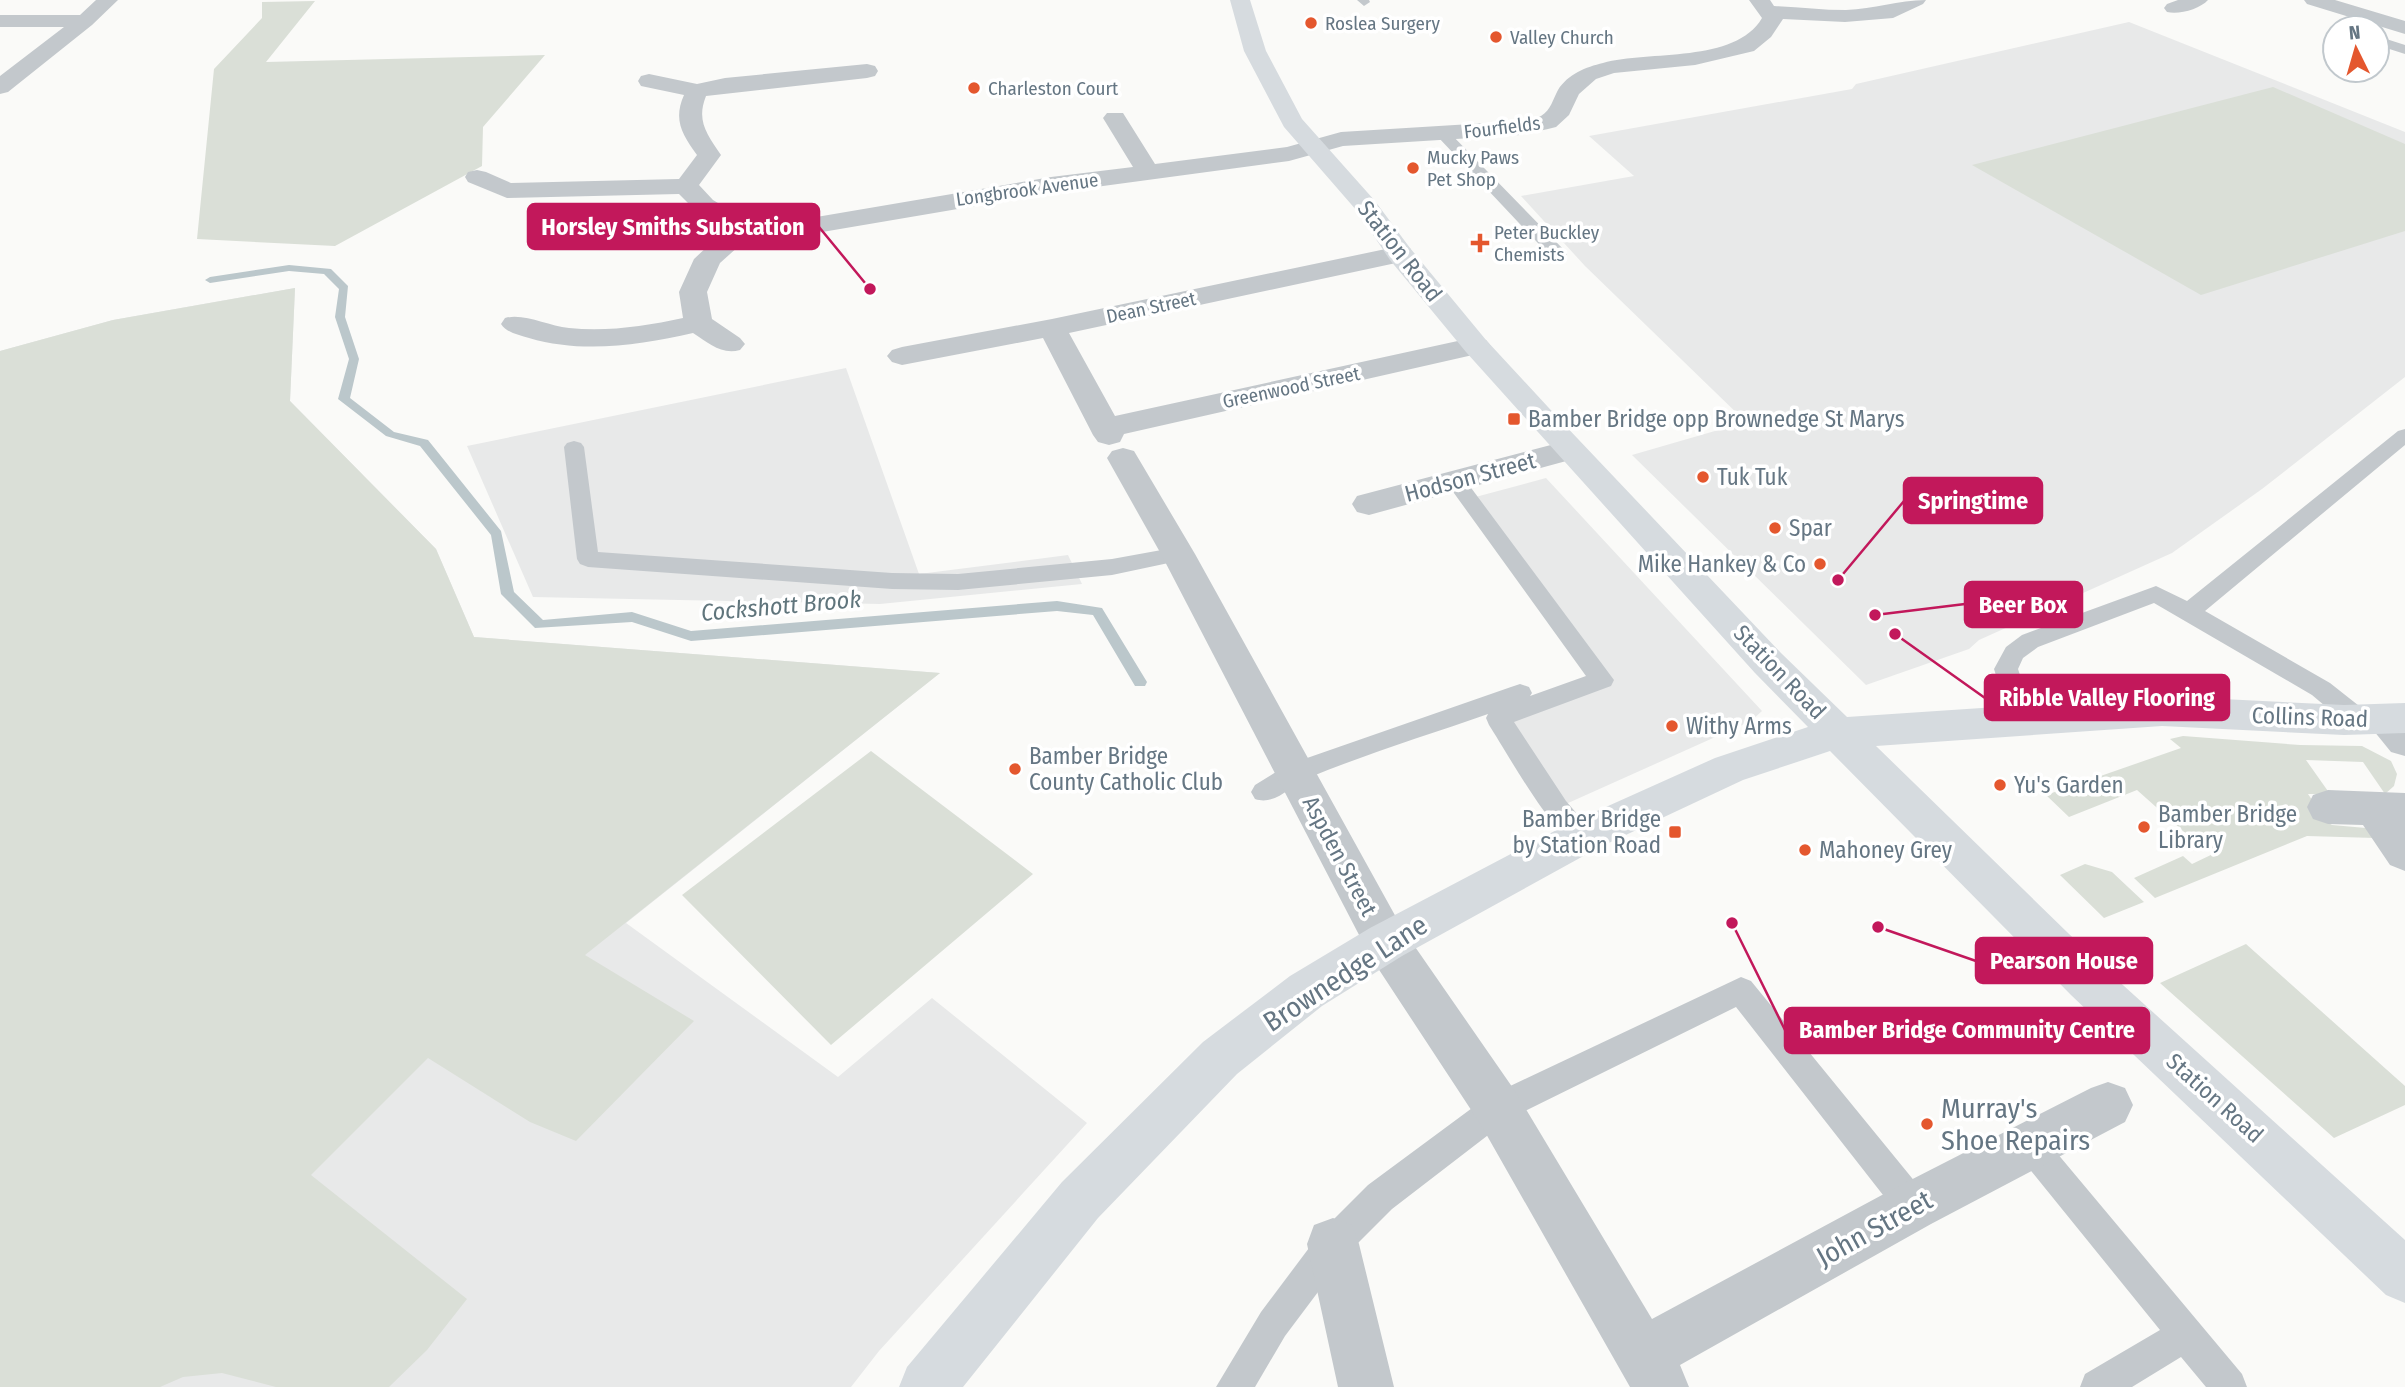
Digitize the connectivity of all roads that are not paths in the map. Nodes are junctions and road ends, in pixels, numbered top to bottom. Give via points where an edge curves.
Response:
1 (108, 0) edge
2 (1240, 0) edge
3 (1916, 0) edge
4 (2198, 0) edge
5 (2314, 0) edge
6 (2346, 3) edge
7 (1763, 6) edge
8 (2174, 8) dead end
9 (0, 21) edge
10 (85, 21) junction
11 (2405, 28) edge
12 (867, 71) dead end
13 (649, 81) dead end
14 (0, 87) edge
15 (697, 91) junction
16 (1115, 118) dead end
17 (1443, 134) junction
18 (1312, 147) junction
19 (1148, 172) junction
20 (477, 177) dead end
21 (687, 186) junction
22 (742, 229) junction
23 (1399, 254) junction
24 (1558, 254) dead end
25 (698, 323) junction
26 (515, 324) dead end
27 (1052, 328) junction
28 (730, 344) dead end
29 (1476, 346) junction
30 (902, 356) dead end
31 (2405, 435) edge
32 (1113, 440) junction
33 (574, 447) dead end
34 (1570, 450) junction
35 (1456, 482) junction
36 (1369, 504) dead end
37 (1178, 554) junction
38 (2190, 611) junction
39 (1564, 677) dead end
40 (2032, 721) junction
41 (2389, 725) edge
42 (1837, 733) junction
43 (1280, 782) junction
44 (2328, 807) dead end
45 (2390, 810) edge
46 (1583, 836) junction
47 (2405, 853) edge
48 (1386, 942) junction
49 (2108, 1105) dead end
50 (1499, 1108) junction
51 (2030, 1145) junction
52 (1913, 1206) junction
53 (1333, 1244) junction
54 (2405, 1276) edge
55 (2186, 1334) junction
56 (1652, 1371) edge
57 (927, 1387) edge
58 (1234, 1387) edge
59 (1366, 1387) edge
60 (2098, 1387) edge
61 (2229, 1387) edge

1 - 10 street
2 - 18 main road, Station Road via 1255,51 1292,122
3 - 7 street, Fourfields via 1893,12 1845,16
4 - 8 street
5 - 6 street
6 - 11 street
7 - 17 street, Fourfields via 1773,18 1764,33 1745,46 1588,74 1569,91 1561,110 1548,122
9 - 10 street
10 - 14 street
12 - 15 street
13 - 15 street
15 - 21 street via 688,108 690,128 709,155
16 - 19 street
17 - 18 street, Fourfields via 1351,138
17 - 24 lane
18 - 19 street, Longbrook Avenue via 1253,160
18 - 23 main road, Station Road via 1366,206
19 - 22 street, Longbrook Avenue via 787,230
20 - 21 street via 496,196
21 - 22 street via 704,205
22 - 25 street via 708,259 693,292
23 - 27 street, Dean Street
23 - 29 main road, Station Road
25 - 26 street via 666,331 595,337 551,335
25 - 28 street
27 - 30 street, Dean Street
27 - 32 street, Aspden Street
29 - 32 street, Greenwood Street
29 - 34 main road, Station Road
31 - 38 lane
32 - 37 street, Aspden Street
33 - 37 lane via 588,559 958,582 1112,567
34 - 35 street, Hodson Street
34 - 42 main road, Station Road
35 - 36 street, Hodson Street
35 - 46 lane via 1602,680 1498,718 1557,808
37 - 43 street, Aspden Street
38 - 40 lane via 2156,594 2029,641 2014,653 2006,669
38 - 41 lane
39 - 43 lane
40 - 41 main road, Collins Road via 2162,711
40 - 42 main road, Collins Road
42 - 46 main road, Brownedge Lane via 1729,769
42 - 54 main road, Station Road via 2087,981
43 - 48 street, Aspden Street
44 - 45 street
45 - 47 street
46 - 48 main road, Brownedge Lane
48 - 50 street, Aspden Street
48 - 57 main road, Brownedge Lane via 1306,990 1220,1058 1080,1200
49 - 51 street, John Street
50 - 52 lane via 1741,990
50 - 53 lane via 1380,1198
50 - 56 street, Aspden Street
51 - 52 street, John Street
51 - 55 lane
52 - 56 street, John Street
53 - 58 lane via 1273,1324
53 - 59 street
55 - 60 lane
55 - 61 lane

